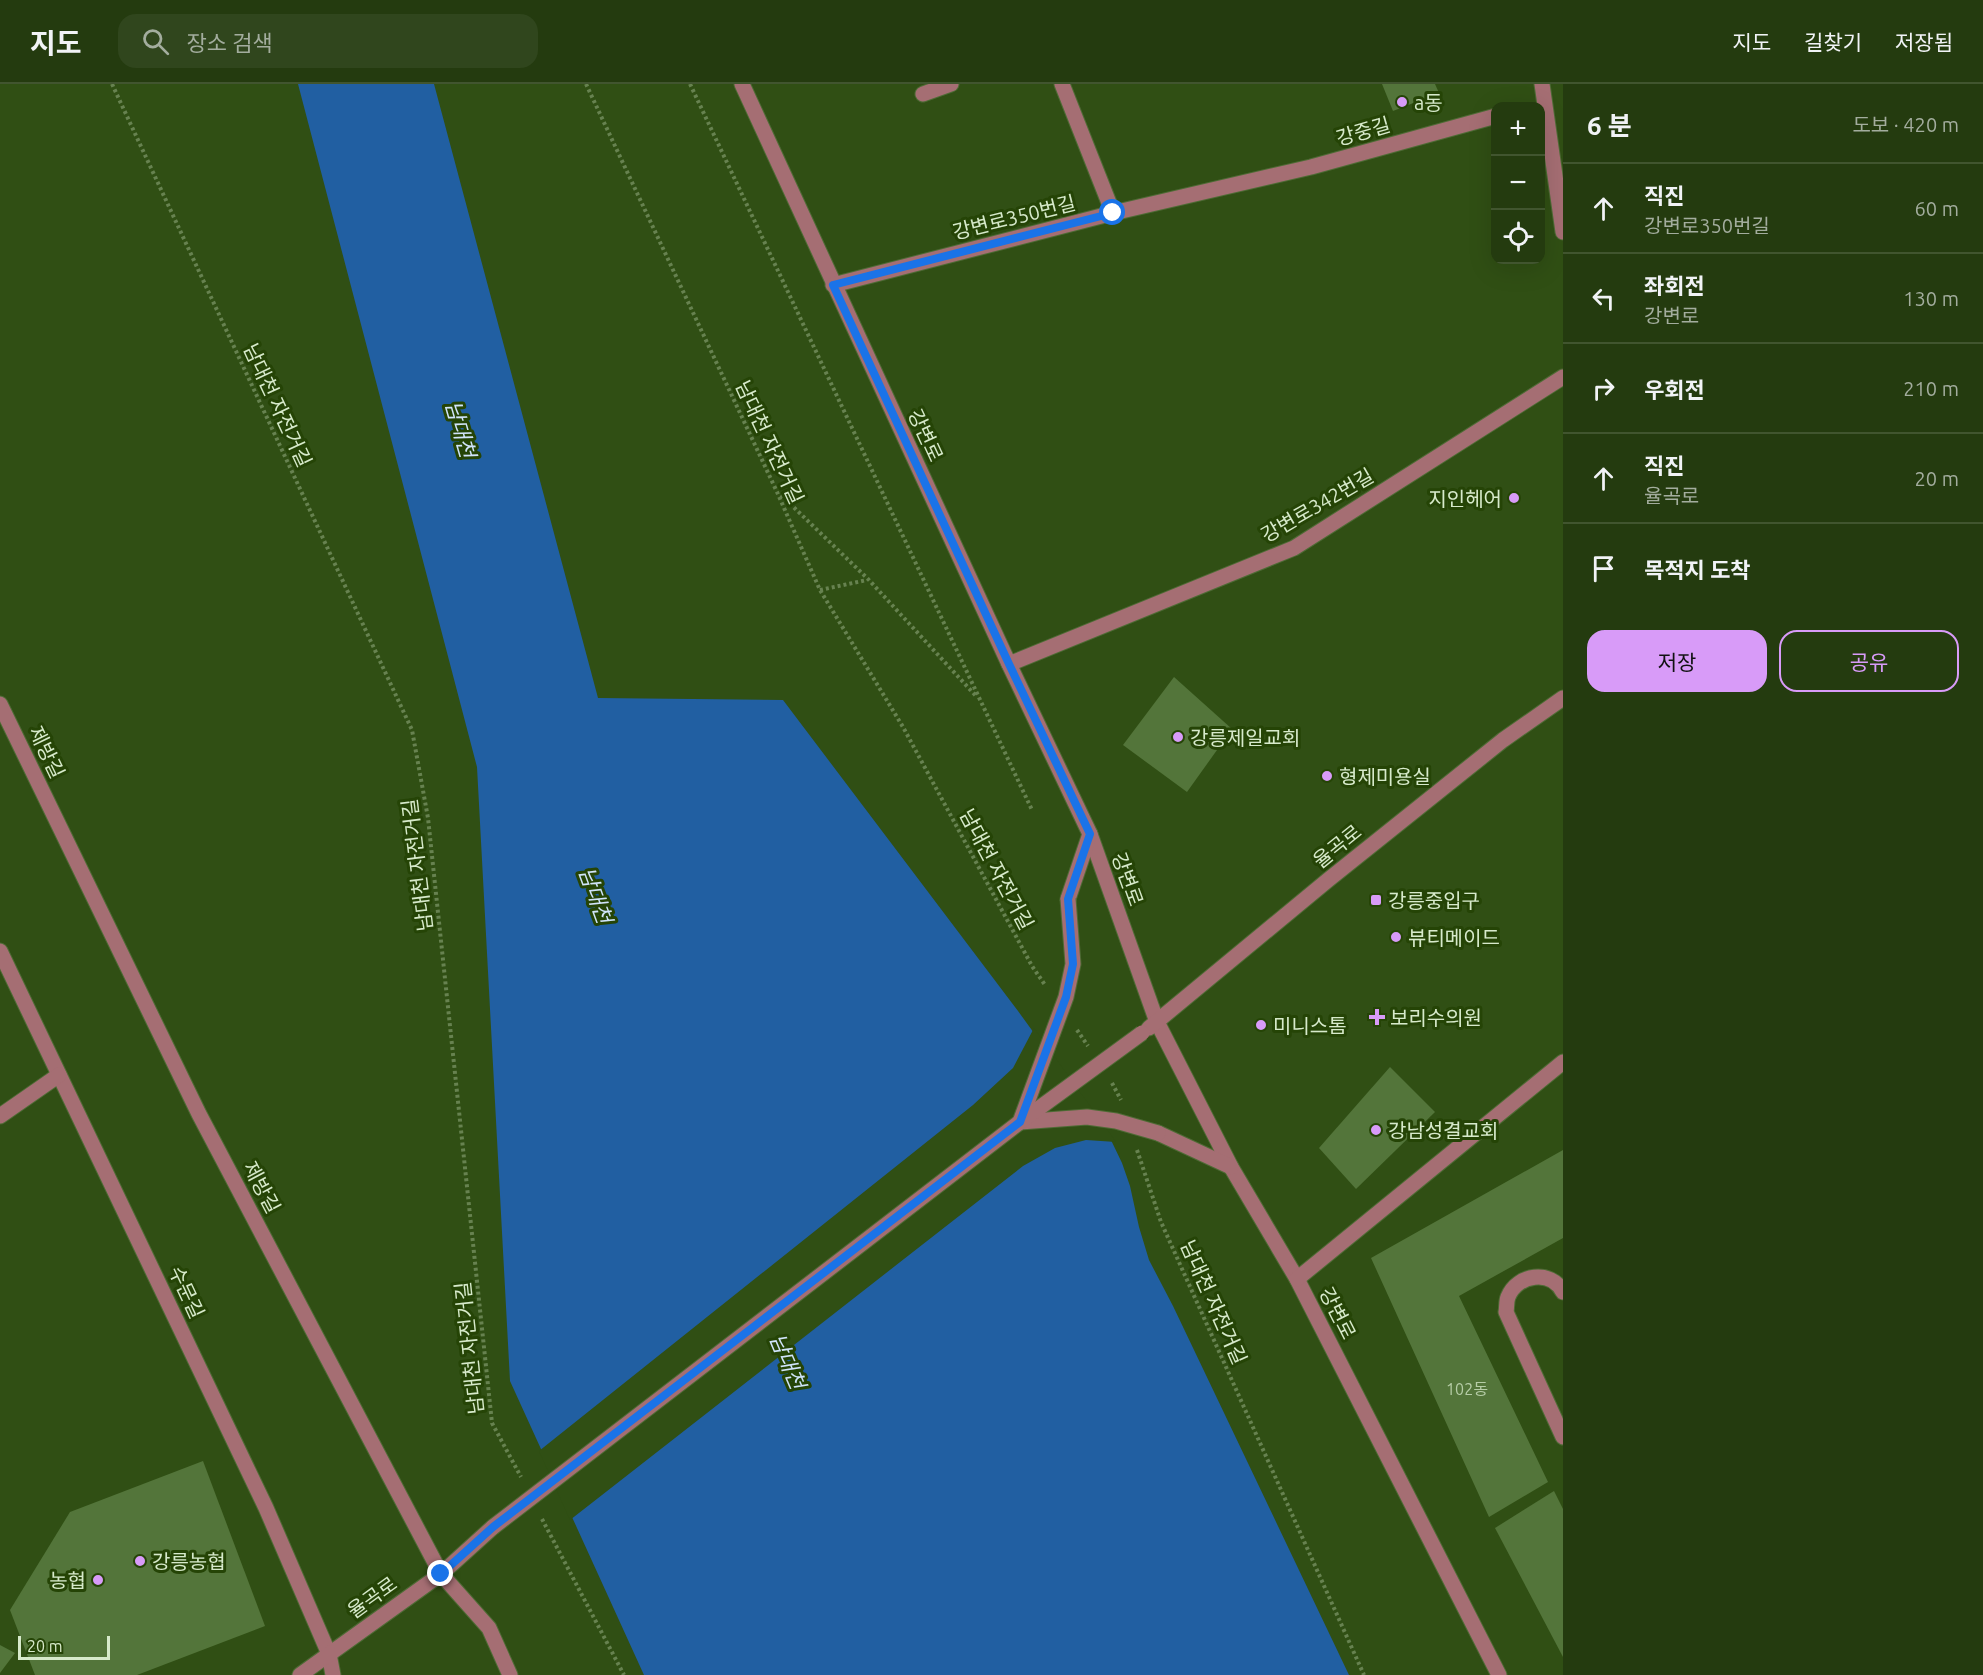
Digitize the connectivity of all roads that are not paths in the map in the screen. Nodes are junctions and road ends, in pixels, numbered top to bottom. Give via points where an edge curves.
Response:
1 (742, 84) edge
2 (951, 84) edge
3 (1062, 84) edge
4 (1542, 84) edge
5 (923, 94) dead end
6 (1539, 102) edge
7 (1491, 117) edge
8 (1545, 141) edge
9 (1311, 167) joint
10 (1113, 213) junction
11 (1563, 232) edge
12 (833, 285) junction
13 (1563, 377) edge
14 (1009, 664) junction
15 (1563, 698) edge
16 (0, 704) edge
17 (1090, 834) junction
18 (0, 951) edge
19 (1157, 1022) junction
20 (1563, 1062) edge
21 (59, 1075) junction
22 (0, 1116) edge
23 (1020, 1122) junction
24 (1231, 1167) junction
25 (1297, 1279) junction
26 (1563, 1292) edge
27 (1563, 1437) edge
28 (441, 1574) junction
29 (329, 1654) junction
30 (300, 1675) edge
31 (333, 1675) edge
32 (510, 1675) edge
33 (1499, 1675) edge

1 - 12 street, 강변로
2 - 5 street
3 - 10 street
4 - 6 street
7 - 9 street, 강중길
8 - 11 street
9 - 10 street, 강변로350번길
10 - 12 street, 강변로350번길
12 - 14 street, 강변로
13 - 14 street, 강변로342번길 via 1294,548
14 - 17 street, 강변로
15 - 19 street, 율곡로 via 1503,740
16 - 28 street, 제방길 via 200,1114
17 - 19 street, 강변로
17 - 23 street, bridge via 1068,899 1073,964 1066,997
18 - 21 street, 수문길
19 - 23 street, 율곡로, bridge
19 - 24 street, 강변로
20 - 25 street
21 - 22 street
21 - 29 street, 수문길 via 267,1508
23 - 24 street, bridge via 1088,1117 1116,1122 1158,1133
23 - 28 street, 율곡로, bridge via 493,1527
24 - 25 street, 강변로
25 - 33 street, 강변로
26 - 27 street via 1559,1284 1547,1277 1530,1278 1517,1285 1508,1297 1506,1312
28 - 29 street, 율곡로
28 - 32 street, 제방길 via 489,1628
29 - 30 street, 율곡로
29 - 31 street, 수문길

